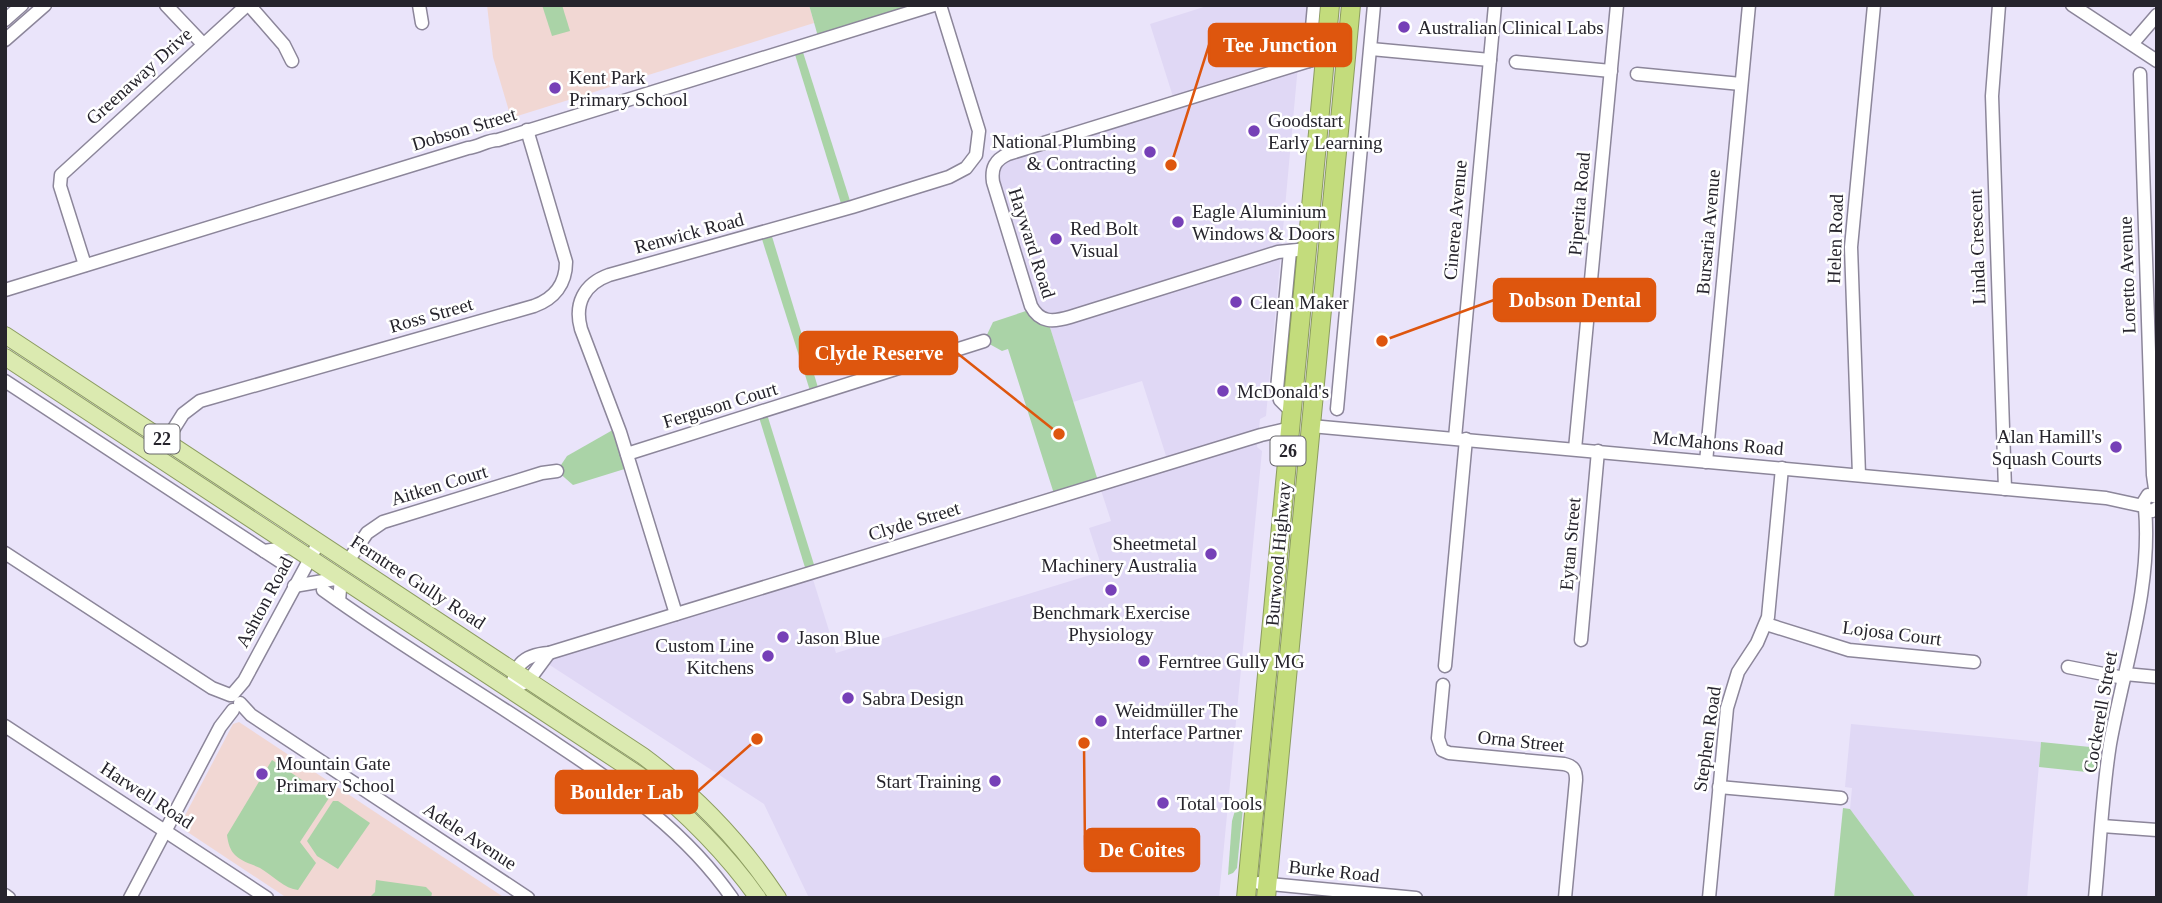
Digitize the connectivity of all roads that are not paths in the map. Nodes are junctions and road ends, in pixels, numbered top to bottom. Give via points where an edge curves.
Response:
1 (22, 5) edge
2 (45, 5) edge
3 (166, 5) edge
4 (248, 5) edge
5 (419, 5) edge
6 (934, 5) edge
7 (940, 5) edge
8 (1314, 5) edge
9 (1330, 5) edge
10 (1351, 5) edge
11 (1374, 5) edge
12 (1495, 5) edge
13 (1617, 5) edge
14 (1749, 5) edge
15 (1874, 5) edge
16 (1999, 5) edge
17 (2072, 5) edge
18 (2157, 15) edge
19 (5, 20) edge
20 (422, 23) dead end
21 (5, 40) edge
22 (203, 44) junction
23 (2132, 44) junction
24 (1371, 49) junction
25 (1317, 59) junction
26 (1490, 60) junction
27 (292, 61) dead end
28 (2157, 61) edge
29 (1516, 62) dead end
30 (1611, 71) junction
31 (1637, 74) dead end
32 (2140, 74) dead end
33 (1741, 84) junction
34 (527, 130) junction
35 (1299, 250) junction
36 (85, 265) junction
37 (5, 290) edge
38 (5, 335) edge
39 (984, 341) dead end
40 (5, 357) edge
41 (5, 381) edge
42 (1337, 409) dead end
43 (1291, 420) junction
44 (1311, 426) junction
45 (1460, 439) junction
46 (166, 441) junction
47 (1576, 449) junction
48 (1598, 451) junction
49 (627, 454) junction
50 (1706, 461) junction
51 (1782, 468) junction
52 (557, 471) dead end
53 (1858, 475) junction
54 (2005, 489) junction
55 (2151, 502) edge
56 (319, 542) junction
57 (293, 547) junction
58 (264, 551) junction
59 (5, 553) edge
60 (309, 557) junction
61 (348, 561) junction
62 (284, 564) dead end
63 (341, 578) junction
64 (293, 586) junction
65 (323, 590) dead end
66 (339, 601) junction
67 (676, 614) junction
68 (1766, 624) junction
69 (1581, 640) dead end
70 (1974, 662) dead end
71 (1445, 666) dead end
72 (2068, 667) dead end
73 (522, 675) junction
74 (2125, 676) junction
75 (2157, 677) edge
76 (1443, 685) dead end
77 (507, 688) junction
78 (480, 693) junction
79 (232, 702) junction
80 (545, 713) junction
81 (5, 726) edge
82 (553, 741) junction
83 (1719, 787) junction
84 (1842, 798) dead end
85 (2102, 825) junction
86 (2157, 830) edge
87 (165, 831) junction
88 (1247, 890) edge
89 (1267, 891) edge
90 (130, 898) edge
91 (267, 898) edge
92 (528, 898) edge
93 (732, 898) edge
94 (758, 898) edge
95 (778, 898) edge
96 (1416, 898) edge
97 (1565, 898) edge
98 (1709, 898) edge
99 (2095, 898) edge

1 - 19 street
2 - 21 street
3 - 22 street
4 - 22 street, Greenaway Drive
4 - 27 street via 284,45
5 - 20 street
6 - 34 street, Dobson Street
7 - 49 street, Renwick Road via 979,131 976,155 966,168 852,207 609,275 586,290 578,319
8 - 25 street, Burwood Highway
9 - 25 highway, Burwood Highway / 26
10 - 44 highway, Burwood Highway / 26
11 - 24 street
12 - 26 street, Cinerea Avenue
13 - 30 street, Piperita Road
14 - 33 street, Bursaria Avenue
15 - 53 street, Helen Road via 1851,251
16 - 54 street, Linda Crescent via 1992,96
17 - 23 street
18 - 23 street
22 - 36 street, Greenaway Drive via 55,176
23 - 28 street
24 - 26 street
24 - 42 street
25 - 35 highway, Burwood Highway / 26
25 - 35 street, Hayward Road via 1008,154 992,170 1031,306 1048,321 1278,252
26 - 45 street, Cinerea Avenue
29 - 30 street
30 - 47 street, Piperita Road
31 - 33 street
32 - 55 street, Loretto Avenue
33 - 50 street, Bursaria Avenue
34 - 36 street, Dobson Street
34 - 46 street, Ross Street via 566,262 562,282 552,297 534,306 200,401 183,414
35 - 43 highway, Burwood Highway / 26
36 - 37 street, Dobson Street
38 - 46 main road, Ferntree Gully Road / 22
39 - 49 street, Ferguson Court
40 - 57 main road, Ferntree Gully Road / 22
41 - 58 street
43 - 44 highway
43 - 67 street, Clyde Street via 1203,452
43 - 88 highway, Burwood Highway / 26
44 - 45 street, McMahons Road
44 - 89 highway, Burwood Highway / 26
45 - 47 street, McMahons Road
45 - 71 street
46 - 56 main road, Ferntree Gully Road / 22
47 - 48 street, McMahons Road
48 - 50 street, McMahons Road
48 - 69 street, Eytan Street
49 - 67 street, Renwick Road
50 - 51 street, McMahons Road
51 - 53 street, McMahons Road
51 - 68 street, Stephen Road
52 - 61 street, Aitken Court via 383,522 367,533
53 - 54 street, McMahons Road
54 - 55 street, McMahons Road
55 - 74 street, Cockerell Street via 2139,613
56 - 60 street, Ashton Road
56 - 61 main road, Ferntree Gully Road / 22
57 - 58 street
57 - 60 main road, Ferntree Gully Road / 22
58 - 62 street
59 - 79 street, Adele Avenue
60 - 63 main road, Ferntree Gully Road / 22
60 - 64 street, Ashton Road
61 - 73 main road, Ferntree Gully Road / 22
63 - 64 street
63 - 66 street, Ferntree Gully Road
63 - 77 main road, Ferntree Gully Road / 22
64 - 79 street, Ashton Road
65 - 66 street
66 - 78 street
67 - 73 street, Clyde Street via 524,660
68 - 70 street, Lojosa Court via 1849,650
68 - 83 street, Stephen Road via 1732,686
72 - 74 street
73 - 77 street
73 - 95 main road, Ferntree Gully Road / 22 via 694,797 739,843
74 - 75 street
74 - 85 street, Cockerell Street via 2110,746
76 - 97 street, Orna Street via 1437,751 1578,764
77 - 78 street
77 - 80 main road, Ferntree Gully Road / 22
78 - 82 street
79 - 87 street, Ashton Road
79 - 92 street, Adele Avenue
80 - 82 street
80 - 94 main road, Ferntree Gully Road / 22 via 639,775 682,810 735,866
81 - 87 street, Harwell Road
82 - 93 street via 662,820
83 - 84 street
83 - 98 street, Stephen Road
85 - 86 street
85 - 99 street, Cockerell Street
87 - 90 street, Ashton Road
87 - 91 street, Harwell Road
88 - 89 street, Burke Road
89 - 96 street, Burke Road

